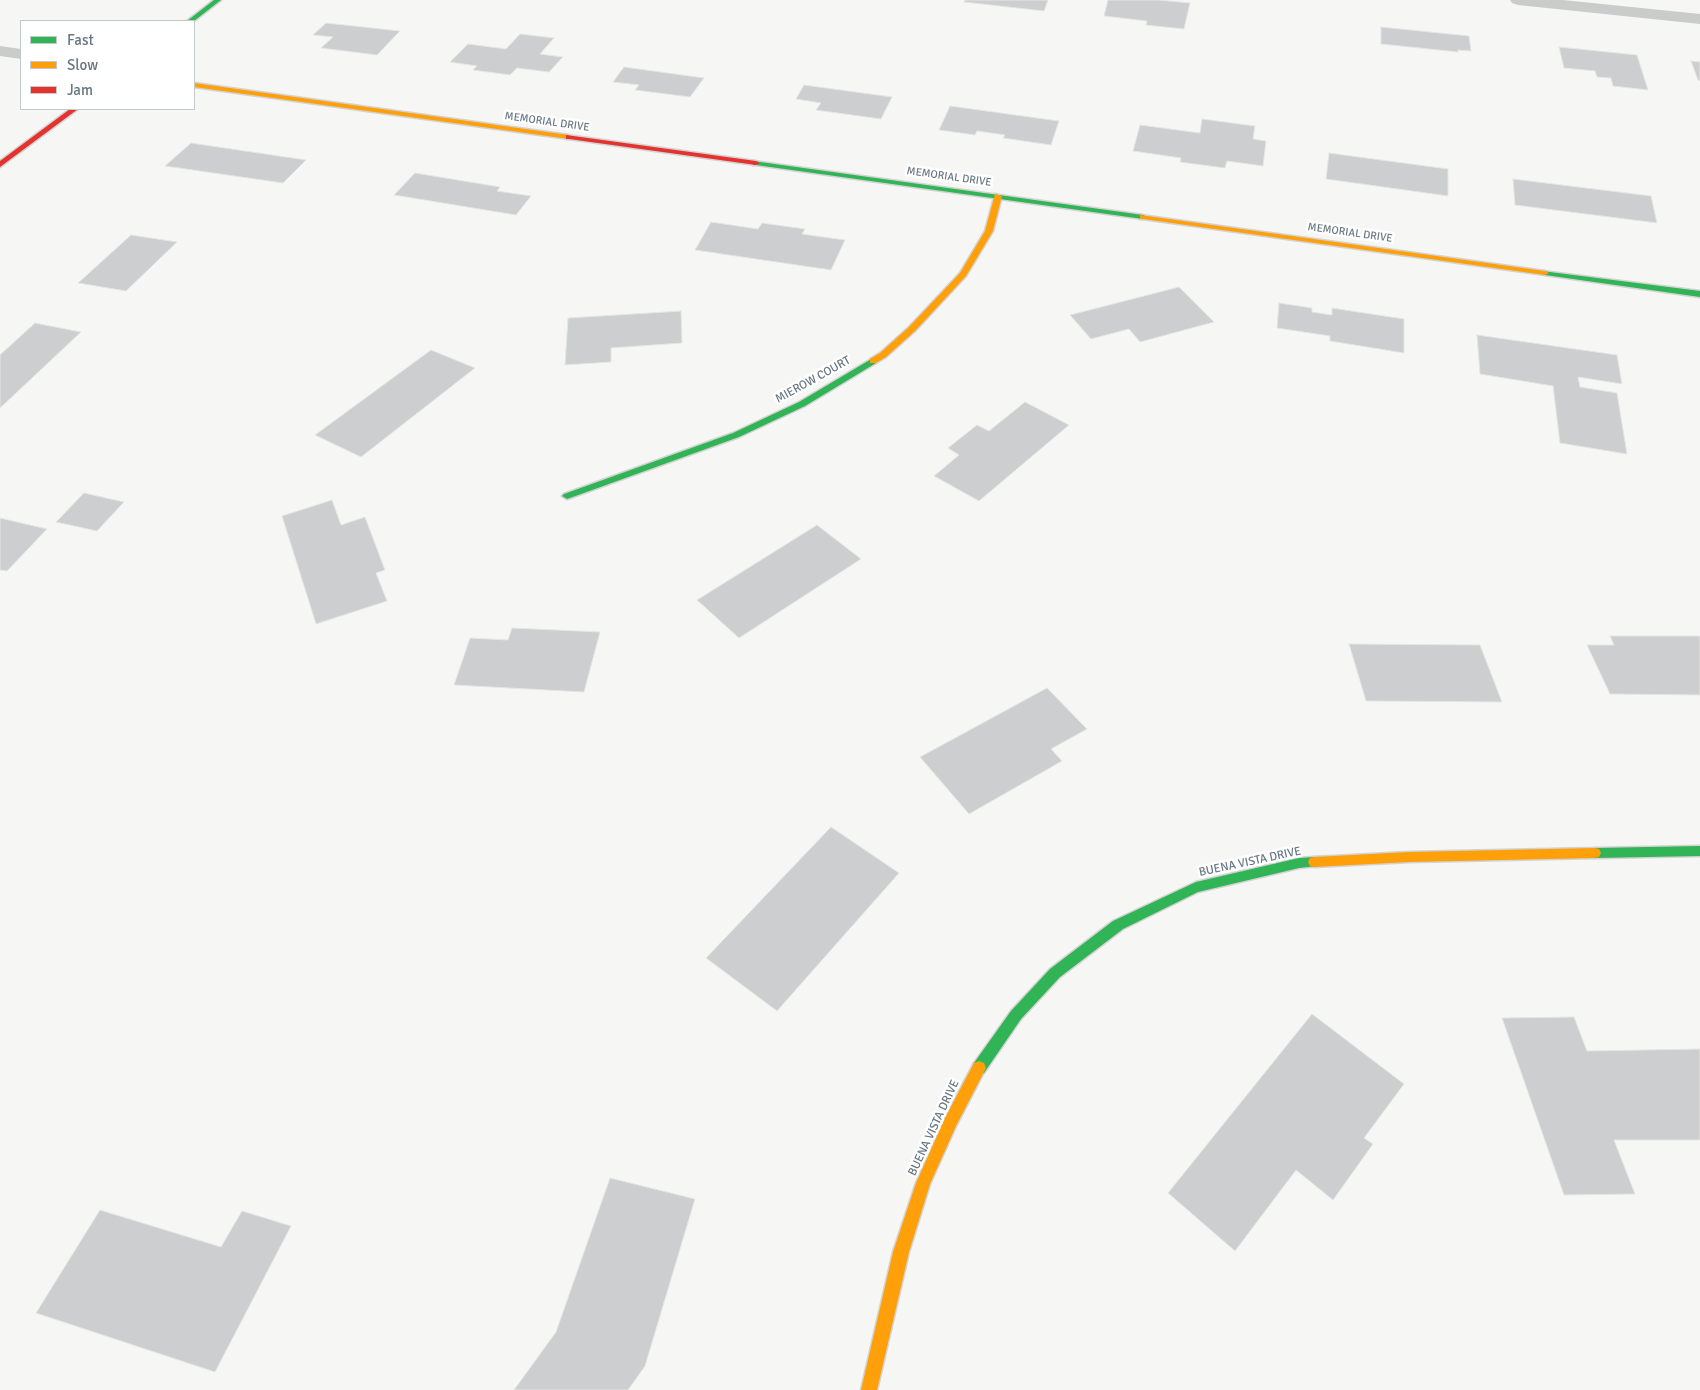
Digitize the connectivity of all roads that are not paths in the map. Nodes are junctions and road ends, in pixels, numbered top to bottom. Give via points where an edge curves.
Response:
1 (218, 0) edge
2 (1518, 0) edge
3 (1700, 19) edge
4 (191, 20) edge
5 (0, 51) edge
6 (20, 54) edge
7 (195, 85) edge
8 (73, 110) edge
9 (0, 165) edge
10 (998, 196) junction
11 (1700, 294) edge
12 (567, 496) dead end
13 (1700, 852) edge
14 (869, 1390) edge

1 - 4 street
2 - 3 street
5 - 6 street
7 - 10 street, MEMORIAL DRIVE
8 - 9 street
10 - 11 street, MEMORIAL DRIVE
10 - 12 street, MIEROW COURT via 989,231 964,274 884,355 802,404 736,435
13 - 14 street, BUENA VISTA DRIVE via 1409,857 1299,864 1196,887 1118,925 1055,973 1016,1015 982,1062 951,1120 924,1183 901,1252

